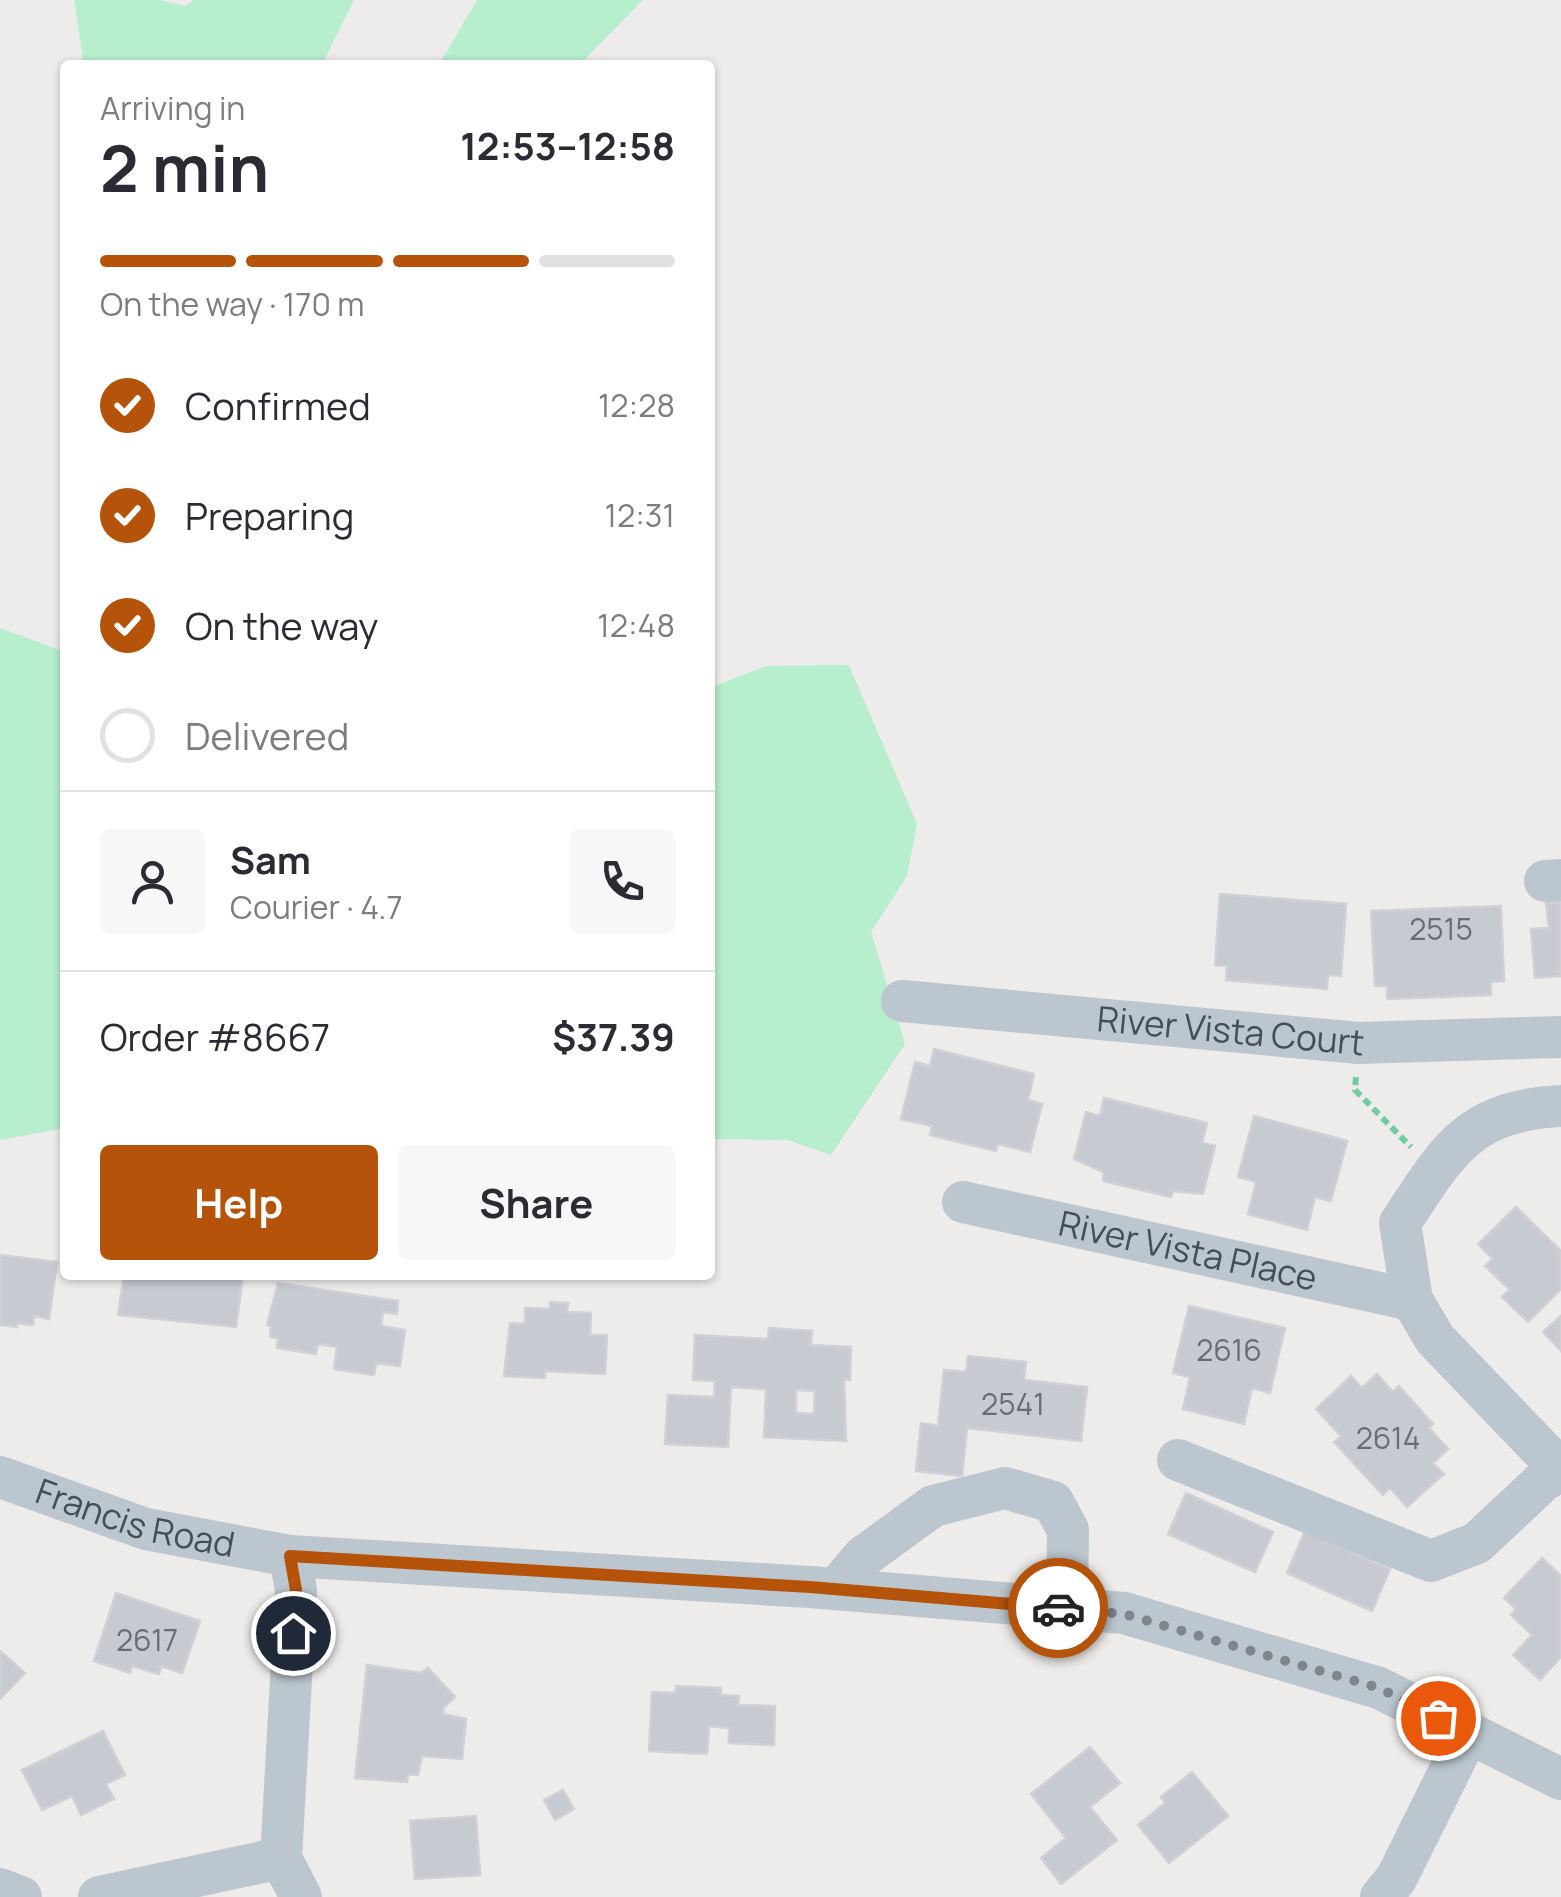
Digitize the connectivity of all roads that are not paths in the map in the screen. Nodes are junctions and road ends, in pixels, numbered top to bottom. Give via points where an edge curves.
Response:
1 (902, 1001) dead end
2 (1561, 1037) edge
3 (1561, 1106) edge
4 (963, 1202) dead end
5 (1412, 1300) junction
6 (1178, 1460) dead end
7 (1561, 1470) edge
8 (0, 1477) edge
9 (290, 1556) junction
10 (836, 1589) junction
11 (1067, 1609) junction
12 (1468, 1734) junction
13 (1561, 1780) edge
14 (281, 1858) junction
15 (0, 1889) edge
16 (21, 1897) edge
17 (99, 1897) edge
18 (301, 1897) edge
19 (1382, 1897) edge

1 - 2 street, River Vista Court via 1359,1043
3 - 5 street via 1497,1115 1446,1153 1400,1223
4 - 5 street, River Vista Place
5 - 7 street via 1435,1339
6 - 7 street via 1430,1562 1477,1543
8 - 9 street, Francis Road via 146,1529
9 - 10 street, Francis Road
9 - 14 street via 296,1590
10 - 11 street, Francis Road
10 - 11 street via 863,1557 933,1506 1006,1488 1053,1502 1068,1530
11 - 12 street, Francis Road via 1124,1614 1379,1688
12 - 13 street, Francis Road
12 - 19 street
14 - 17 street
14 - 18 street
15 - 16 street

